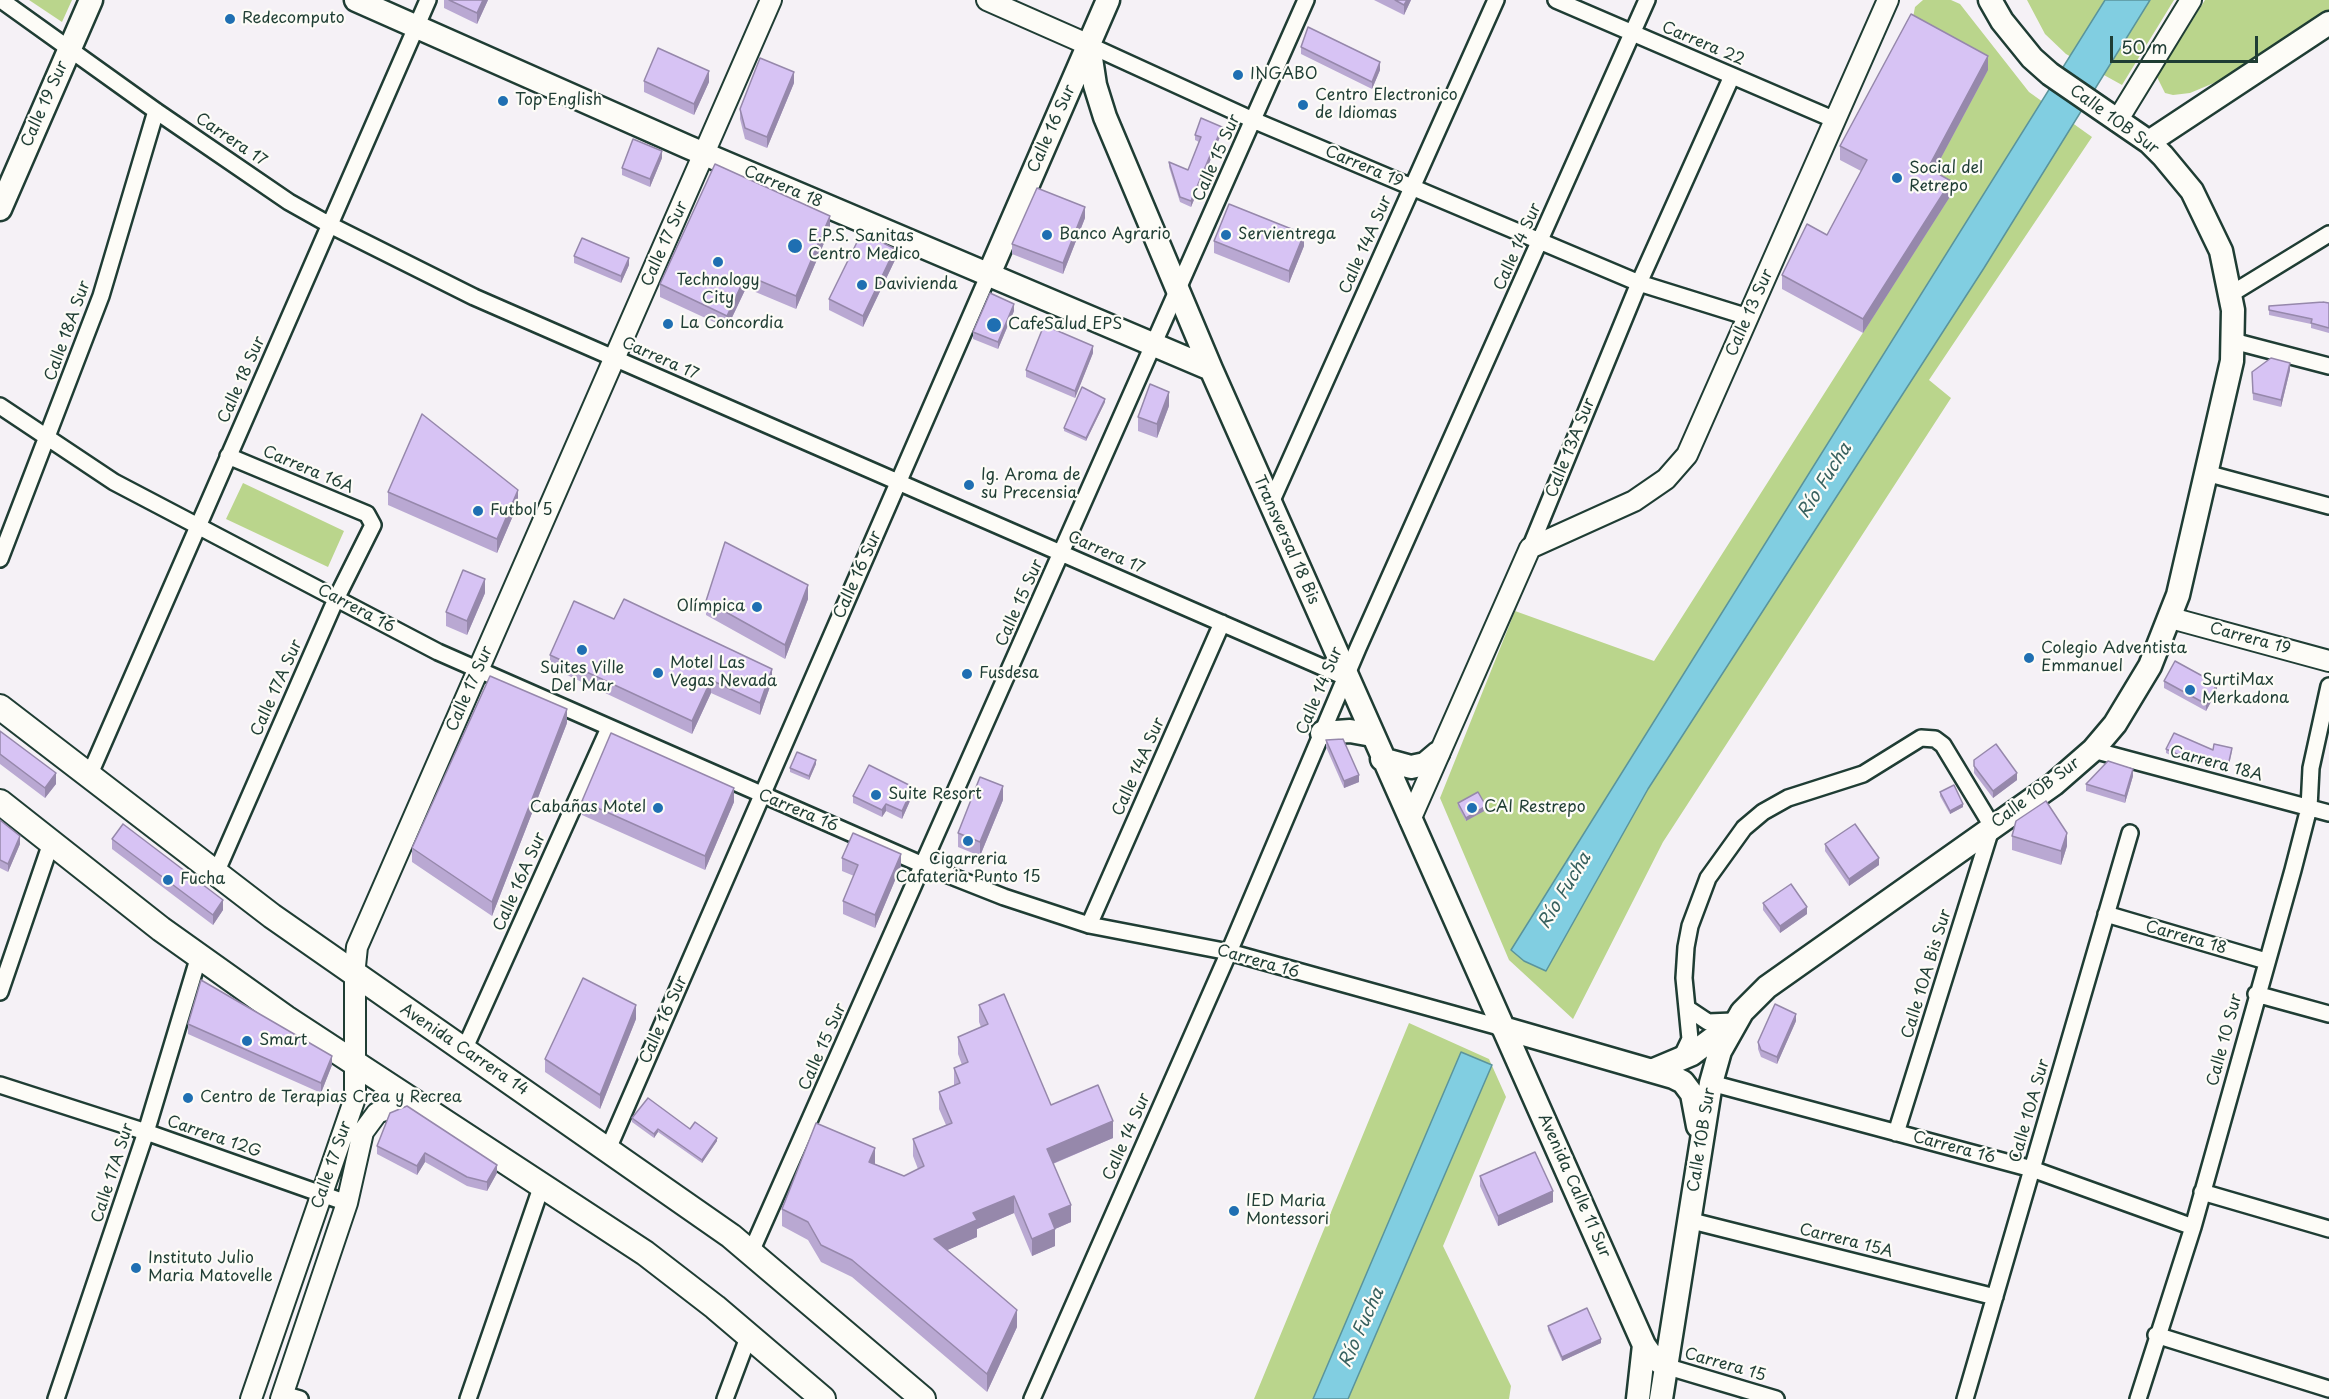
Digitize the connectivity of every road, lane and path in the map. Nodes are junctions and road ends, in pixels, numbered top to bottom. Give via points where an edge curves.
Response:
1 (1, 0) edge
2 (91, 0) edge
3 (356, 0) edge
4 (428, 0) edge
5 (771, 0) edge
6 (987, 0) edge
7 (1108, 0) edge
8 (1306, 0) edge
9 (1496, 0) edge
10 (1556, 0) edge
11 (1647, 0) edge
12 (1888, 0) edge
13 (1990, 0) edge
14 (2191, 0) edge
15 (2329, 23) edge
16 (416, 27) junction
17 (1633, 33) junction
18 (1089, 45) junction
19 (70, 49) junction
20 (1732, 76) junction
21 (156, 111) junction
22 (1253, 120) junction
23 (1835, 120) junction
24 (2117, 121) junction
25 (2149, 142) junction
26 (705, 154) junction
27 (1412, 187) junction
28 (0, 209) edge
29 (330, 225) junction
30 (2329, 234) edge
31 (1540, 241) junction
32 (989, 274) junction
33 (1639, 283) junction
34 (1178, 293) junction
35 (2231, 294) junction
36 (1748, 317) junction
37 (2233, 341) junction
38 (1155, 345) junction
39 (615, 359) junction
40 (2329, 366) edge
41 (1210, 369) junction
42 (0, 406) edge
43 (47, 439) junction
44 (228, 456) junction
45 (2206, 473) junction
46 (898, 482) junction
47 (1270, 505) junction
48 (2329, 506) edge
49 (371, 520) joint
50 (198, 526) junction
51 (1530, 548) junction
52 (1062, 553) junction
53 (0, 559) edge
54 (336, 599) junction
55 (2171, 618) junction
56 (1222, 623) junction
57 (2329, 661) edge
58 (478, 670) junction
59 (1346, 677) junction
60 (2329, 686) edge
61 (0, 707) edge
62 (609, 728) junction
63 (1322, 733) junction
64 (1371, 735) junction
65 (2093, 750) junction
66 (1438, 753) junction
67 (1382, 759) junction
68 (89, 776) junction
69 (762, 796) junction
70 (0, 802) edge
71 (2308, 808) junction
72 (2329, 813) edge
73 (1410, 820) junction
74 (1992, 826) junction
75 (2130, 833) dead end
76 (51, 843) junction
77 (923, 865) junction
78 (216, 873) junction
79 (2106, 914) junction
80 (1089, 925) junction
81 (1229, 952) junction
82 (199, 956) junction
83 (2266, 961) junction
84 (355, 975) junction
85 (0, 992) edge
86 (2256, 994) junction
87 (1687, 1008) junction
88 (2329, 1014) edge
89 (1738, 1016) junction
90 (1503, 1028) junction
91 (464, 1050) junction
92 (1680, 1060) junction
93 (357, 1064) junction
94 (1654, 1070) junction
95 (1711, 1083) junction
96 (0, 1085) edge
97 (412, 1100) junction
98 (146, 1132) junction
99 (1896, 1133) junction
100 (608, 1149) junction
101 (1699, 1154) junction
102 (2032, 1169) junction
103 (542, 1185) junction
104 (2202, 1192) junction
105 (321, 1194) junction
106 (347, 1203) junction
107 (1688, 1220) junction
108 (2193, 1227) junction
109 (2329, 1229) edge
110 (751, 1252) junction
111 (1995, 1297) junction
112 (749, 1335) junction
113 (2156, 1335) junction
114 (1644, 1345) junction
115 (1665, 1366) junction
116 (2329, 1389) edge
117 (288, 1397) edge
118 (56, 1399) edge
119 (251, 1399) edge
120 (468, 1399) edge
121 (725, 1399) edge
122 (823, 1399) edge
123 (923, 1399) edge
124 (1032, 1399) edge
125 (1638, 1399) edge
126 (1661, 1399) edge
127 (1776, 1399) edge
128 (1965, 1399) edge
129 (2138, 1399) edge

1 - 19 street, Carrera 17
2 - 19 main road, Calle 19 Sur
3 - 16 main road, Carrera 18
4 - 16 street, Calle 18 Sur
5 - 26 street, Calle 17 Sur
6 - 18 street, Carrera 19
7 - 18 main road, Calle 16 Sur
8 - 22 street, Calle 15 Sur
9 - 27 street, Calle 14A Sur
10 - 17 street, Carrera 22
11 - 17 street, Calle 14 Sur
12 - 23 street, Calle 13 Sur
13 - 24 main road, Calle 10B Sur via 2016,41 2050,74
14 - 24 street
15 - 25 main road
16 - 26 main road, Carrera 18
16 - 29 street, Calle 18 Sur
17 - 20 street, Carrera 22
17 - 31 street, Calle 14 Sur
18 - 22 street, Carrera 19
18 - 32 main road, Calle 16 Sur
18 - 34 main road, Transversal 18 Bis via 1095,86 1105,117
19 - 21 street, Carrera 17
19 - 28 main road, Calle 19 Sur
20 - 23 street, Carrera 22
20 - 33 street, Calle 13A Sur
21 - 29 street, Carrera 17 via 289,202
21 - 43 street, Calle 18A Sur via 102,296
22 - 27 street, Carrera 19
22 - 34 street, Calle 15 Sur
23 - 36 street, Calle 13 Sur
24 - 25 main road, Calle 10B Sur
25 - 35 main road, Calle 10B Sur via 2178,173 2203,210 2221,250
26 - 32 main road, Carrera 18
26 - 39 street, Calle 17 Sur
27 - 31 street, Carrera 19
27 - 47 street, Calle 14A Sur
29 - 39 street, Carrera 17 via 474,297
29 - 44 street, Calle 18 Sur
30 - 35 street
31 - 33 street, Carrera 19
31 - 59 street, Calle 14 Sur
32 - 38 main road, Carrera 18
32 - 46 street, Calle 16 Sur
33 - 36 street, Carrera 19
33 - 51 street, Calle 13A Sur
34 - 38 street, Calle 15 Sur
34 - 41 main road, Transversal 18 Bis
35 - 37 main road, Calle 10B Sur
36 - 51 street, Calle 13 Sur via 1679,466 1634,501
37 - 40 street
37 - 45 main road, Calle 10B Sur via 2232,361
38 - 41 main road, Carrera 18
38 - 52 street, Calle 15 Sur
39 - 46 street, Carrera 17
39 - 58 street, Calle 17 Sur
41 - 47 main road, Transversal 18 Bis
42 - 43 street, Carrera 16
43 - 50 street, Carrera 16 via 114,482
43 - 53 street, Calle 18A Sur
44 - 49 street, Carrera 16A via 368,514
44 - 50 street, Calle 18 Sur
45 - 48 street
45 - 55 main road, Calle 10B Sur
46 - 52 street, Carrera 17
46 - 69 street, Calle 16 Sur
47 - 59 main road, Transversal 18 Bis
49 - 54 street, Calle 17A Sur
50 - 54 street, Carrera 16
50 - 68 street, Calle 18 Sur
51 - 66 street, Calle 13A Sur
52 - 56 street, Carrera 17
52 - 77 street, Calle 15 Sur
54 - 58 street, Carrera 16
54 - 78 street, Calle 17A Sur
55 - 57 street, Carrera 19
55 - 65 main road, Calle 10B Sur via 2135,694
56 - 59 street, Carrera 17
56 - 80 street, Calle 14A Sur
58 - 62 street, Carrera 16
58 - 84 street, Calle 17 Sur via 357,947
59 - 63 street, Calle 14 Sur
59 - 64 main road, Transversal 18 Bis
60 - 71 street, Calle 10 Sur via 2311,768
61 - 68 main road, Avenida Carrera 14
62 - 69 street, Carrera 16
62 - 91 street, Calle 16A Sur
63 - 64 main road via 1350,731
63 - 81 street, Calle 14 Sur
64 - 67 main road, Transversal 18 Bis
65 - 71 street, Carrera 18A
65 - 74 main road, Calle 10B Sur via 2054,784
66 - 67 main road via 1425,764 1411,767
66 - 73 street, Calle 13A Sur
67 - 73 main road, Transversal 18 Bis
68 - 78 main road, Avenida Carrera 14
69 - 77 street, Carrera 16
69 - 100 street, Calle 16 Sur
70 - 76 main road
71 - 72 street, Carrera 18A
71 - 83 street, Calle 10 Sur
73 - 90 main road, Transversal 18 Bis
74 - 87 street via 1942,745 1928,738 1906,746 1863,774 1773,806 1744,828 1708,878 1696,906 1686,947
74 - 89 main road, Calle 10B Sur via 1767,987
74 - 99 street, Calle 10A Bis Sur
75 - 79 street, Calle 10A Sur
76 - 82 main road
76 - 85 street
77 - 80 street, Carrera 16
77 - 110 street, Calle 15 Sur
78 - 84 main road, Avenida Carrera 14
79 - 83 street, Carrera 18
79 - 102 street, Calle 10A Sur
80 - 81 street, Carrera 16
81 - 90 street, Carrera 16
81 - 124 street, Calle 14 Sur
82 - 93 main road
82 - 98 street, Calle 17A Sur
83 - 86 street, Calle 10 Sur
84 - 91 main road, Avenida Carrera 14
84 - 93 street, Calle 17 Sur
86 - 88 street
86 - 104 street, Calle 10 Sur
87 - 89 street via 1708,1022 1724,1023
87 - 92 street via 1690,1039
89 - 92 main road via 1704,1046
89 - 95 main road, Calle 10B Sur via 1720,1051
90 - 94 main road, Carrera 16
90 - 114 main road, Avenida Calle 11 Sur
91 - 100 main road, Avenida Carrera 14
92 - 94 main road
93 - 97 main road
93 - 105 street, Calle 17 Sur via 356,1098
94 - 101 main road, Carrera 16 via 1683,1082 1692,1094
95 - 99 street, Carrera 16
95 - 101 main road, Calle 10B Sur
96 - 98 street, Carrera 12G
97 - 103 main road
97 - 106 street, Calle 17 Sur via 386,1107 369,1121
98 - 105 street, Carrera 12G
98 - 118 street, Calle 17A Sur
99 - 102 street, Carrera 16
100 - 110 main road, Avenida Carrera 14
101 - 107 main road, Calle 10B Sur
102 - 108 street, Carrera 16
102 - 111 street, Calle 10A Sur
103 - 112 main road via 645,1253
103 - 120 street
104 - 108 street, Calle 10 Sur
104 - 109 street
105 - 106 street, Carrera 12G
105 - 119 street, Calle 17 Sur
106 - 117 street, Calle 17 Sur
107 - 111 street, Carrera 15A
107 - 115 main road, Calle 10B Sur
108 - 113 street, Calle 10 Sur
110 - 123 main road, Avenida Carrera 14
111 - 128 street, Calle 10A Sur
112 - 121 street
112 - 122 main road
113 - 116 street
113 - 129 street, Calle 10 Sur
114 - 115 main road, Avenida Calle 11 Sur
114 - 125 main road
115 - 126 main road
115 - 127 street, Carrera 15

